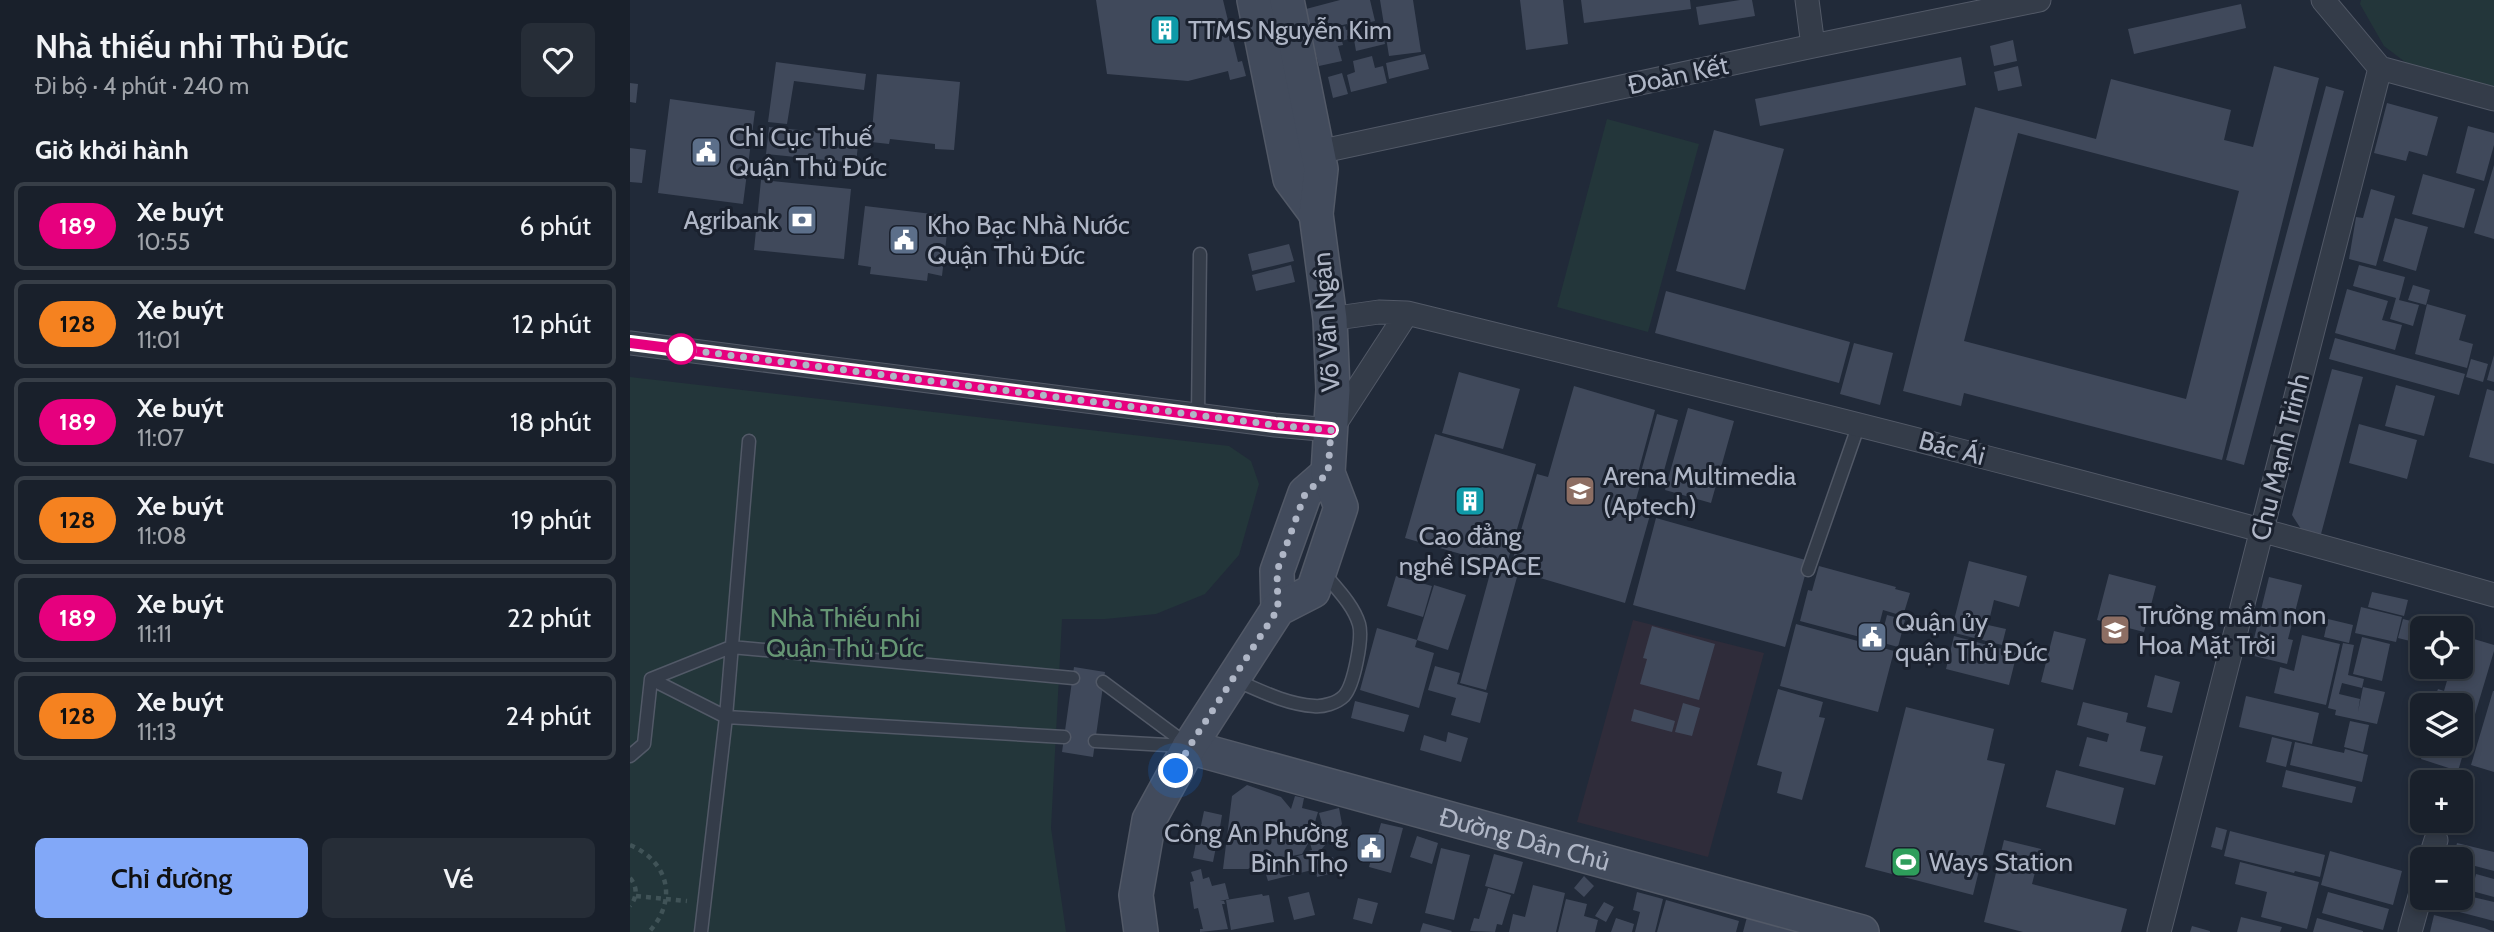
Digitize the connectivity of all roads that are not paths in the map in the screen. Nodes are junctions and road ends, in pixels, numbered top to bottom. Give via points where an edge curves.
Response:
1 (1254, 0) edge
2 (1287, 0) edge
3 (1807, 0) edge
4 (2039, 0) edge
5 (2323, 0) edge
6 (1813, 46) junction
7 (2380, 68) junction
8 (2494, 99) edge
9 (1318, 152) junction
10 (1316, 214) junction
11 (1200, 254) dead end
12 (1408, 313) junction
13 (1330, 319) junction
14 (630, 343) edge
15 (1198, 415) junction
16 (1858, 424) junction
17 (1331, 430) junction
18 (749, 441) dead end
19 (1328, 473) junction
20 (2262, 529) junction
21 (1321, 569) junction
22 (1808, 570) dead end
23 (2494, 595) edge
24 (1278, 609) junction
25 (731, 647) junction
26 (1073, 678) dead end
27 (651, 679) junction
28 (1233, 679) junction
29 (1103, 682) dead end
30 (726, 717) junction
31 (1064, 737) dead end
32 (1095, 741) dead end
33 (1189, 747) junction
34 (630, 757) edge
35 (2416, 910) edge
36 (701, 932) edge
37 (1142, 932) edge
38 (1862, 932) edge
39 (2159, 932) edge
40 (2410, 932) edge

1 - 10 main road, Võ Văn Ngân via 1290,179
2 - 9 main road, Võ Văn Ngân
3 - 6 street
4 - 6 street, Đoàn Kết
5 - 7 street
6 - 9 street, Đoàn Kết
7 - 8 street
7 - 20 street, Chu Mạnh Trinh
9 - 10 main road, Võ Văn Ngân via 1321,169
10 - 13 main road, Võ Văn Ngân
11 - 15 lane
12 - 13 street, Bác Ái
12 - 16 street, Bác Ái
12 - 17 street
13 - 17 main road, Võ Văn Ngân
14 - 15 street
15 - 17 street
16 - 20 street, Bác Ái
16 - 22 lane
17 - 19 main road, Võ Văn Ngân
18 - 25 lane
19 - 21 main road, Võ Văn Ngân via 1340,507
19 - 24 main road via 1305,494 1277,571
20 - 23 street, Bác Ái
20 - 39 street, Chu Mạnh Trinh
21 - 24 main road, Võ Văn Ngân via 1312,591
21 - 28 lane via 1359,625 1361,639 1345,695 1316,707 1280,699
24 - 28 main road, Võ Văn Ngân
25 - 26 lane
25 - 27 lane
25 - 30 lane
27 - 30 lane
27 - 34 lane via 644,744
28 - 33 main road, Võ Văn Ngân
29 - 33 lane
30 - 31 lane
30 - 36 lane
32 - 33 lane
33 - 37 main road, Võ Văn Ngân via 1149,820 1136,895
33 - 38 main road, Đường Dân Chủ
35 - 40 street

